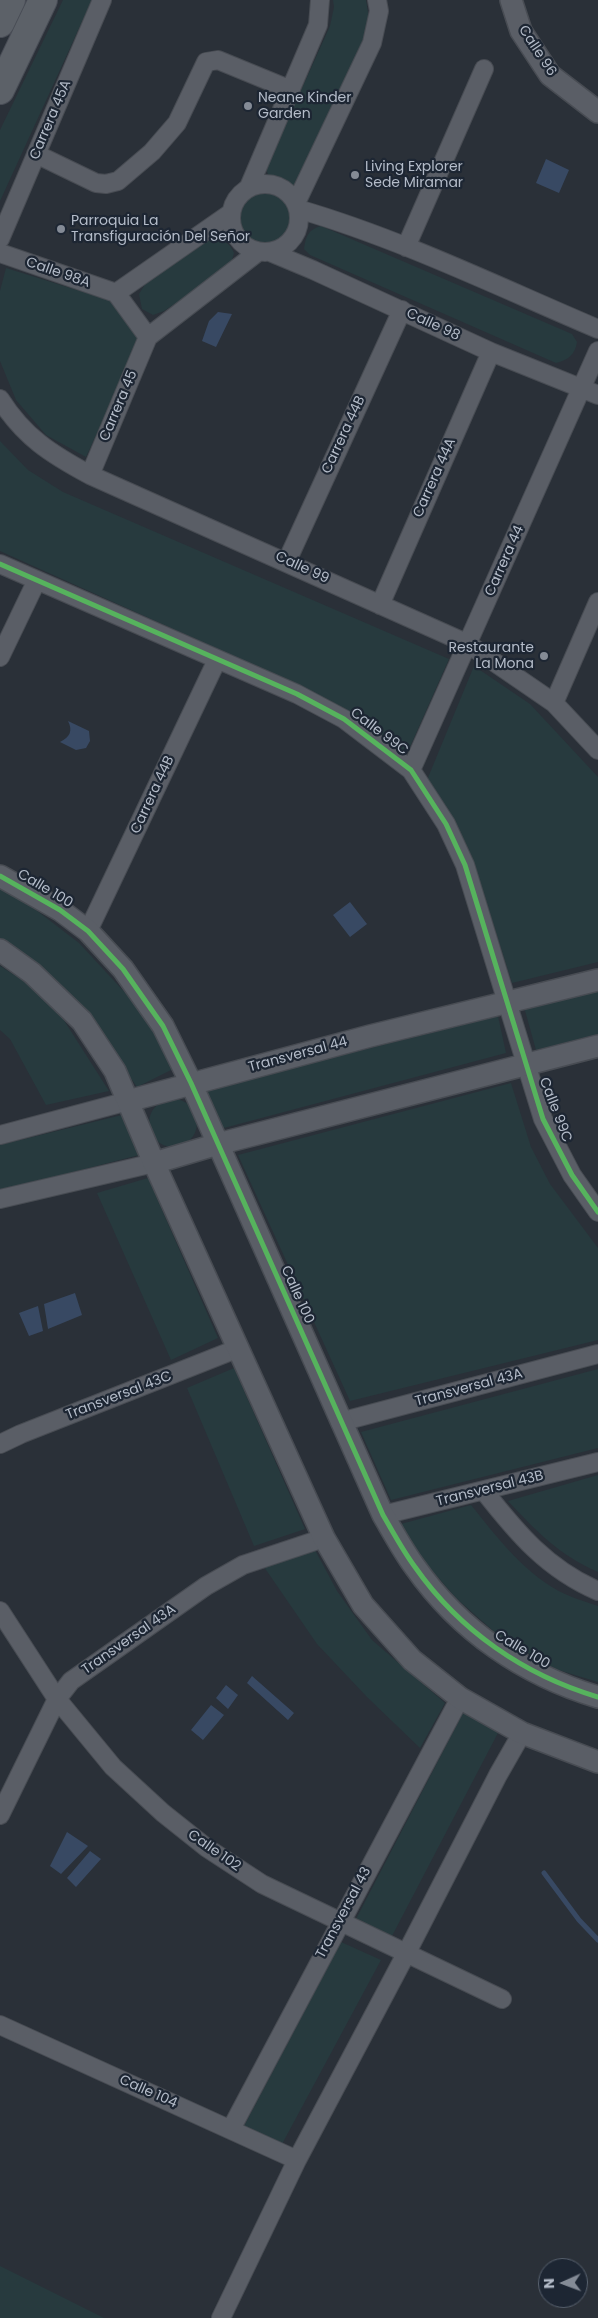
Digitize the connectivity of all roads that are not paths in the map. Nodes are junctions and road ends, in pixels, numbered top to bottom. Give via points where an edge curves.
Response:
1 (11, 0) edge
2 (43, 0) edge
3 (102, 0) edge
4 (320, 0) edge
5 (377, 0) edge
6 (512, 0) edge
7 (0, 23) edge
8 (484, 69) dead end
9 (0, 90) edge
10 (291, 90) junction
11 (598, 112) edge
12 (36, 154) junction
13 (249, 187) junction
14 (297, 206) junction
15 (231, 213) junction
16 (0, 239) edge
17 (406, 247) junction
18 (264, 252) junction
19 (0, 253) edge
20 (116, 293) junction
21 (402, 310) junction
22 (598, 329) edge
23 (148, 337) junction
24 (598, 351) edge
25 (491, 352) junction
26 (590, 391) edge
27 (0, 399) edge
28 (90, 475) junction
29 (287, 561) junction
30 (0, 564) edge
31 (37, 580) junction
32 (598, 602) edge
33 (380, 605) junction
34 (468, 644) junction
35 (0, 657) edge
36 (218, 660) junction
37 (554, 703) junction
38 (598, 750) edge
39 (411, 770) junction
40 (0, 876) edge
41 (88, 931) junction
42 (0, 950) edge
43 (598, 980) edge
44 (507, 1004) junction
45 (598, 1046) edge
46 (525, 1064) junction
47 (191, 1083) junction
48 (128, 1101) junction
49 (0, 1135) edge
50 (218, 1144) junction
51 (154, 1163) junction
52 (0, 1199) edge
53 (598, 1212) edge
54 (239, 1348) junction
55 (598, 1354) edge
56 (340, 1422) junction
57 (0, 1444) edge
58 (598, 1462) edge
59 (484, 1491) junction
60 (383, 1515) junction
61 (324, 1538) junction
62 (598, 1591) edge
63 (0, 1611) edge
64 (598, 1697) edge
65 (460, 1698) junction
66 (56, 1699) junction
67 (522, 1733) junction
68 (598, 1762) edge
69 (0, 1814) edge
70 (339, 1922) junction
71 (406, 1954) junction
72 (502, 1999) dead end
73 (0, 2025) edge
74 (231, 2129) junction
75 (296, 2160) junction
76 (221, 2318) edge

1 - 7 main road
2 - 9 main road
3 - 12 street, Carrera 45A
4 - 10 street via 318,25
5 - 14 street via 379,11 372,43
6 - 11 street, Calle 96 via 521,31 550,75
8 - 17 street
10 - 12 street via 211,60 206,62 177,123 152,152 118,181 96,183
10 - 13 street
12 - 16 street, Carrera 45A
13 - 14 street via 276,185 284,189
13 - 15 street via 237,198
14 - 17 street
14 - 18 street via 299,220 293,237 280,248
15 - 18 street via 232,228 240,242
15 - 20 street
17 - 22 street
18 - 21 street, Calle 98
18 - 23 street, Carrera 45
19 - 20 street, Calle 98A
20 - 23 street
21 - 25 street, Calle 98
21 - 29 street, Carrera 44B
23 - 28 street, Carrera 45
24 - 26 street, Carrera 44
25 - 26 street, Calle 98
25 - 33 street, Carrera 44A
26 - 34 street, Carrera 44
27 - 28 street, Calle 99 via 30,437 55,456
28 - 29 street, Calle 99
29 - 33 street, Calle 99
30 - 31 street, Calle 99C
31 - 35 street
31 - 36 street, Calle 99C
32 - 37 street
33 - 34 street, Calle 99
34 - 37 street, Calle 99
34 - 39 street, Carrera 44
36 - 39 street, Calle 99C via 297,694 344,719
36 - 41 street, Carrera 44B
37 - 38 street, Calle 99
39 - 44 street, Calle 99C via 446,824 465,865
40 - 41 street, Calle 100 via 60,910
41 - 47 street, Calle 100 via 124,969 163,1026
42 - 48 street via 32,972 82,1021 115,1071
43 - 44 street, Transversal 44
44 - 46 street, Calle 99C
44 - 47 street, Transversal 44
45 - 46 street
46 - 50 street
46 - 53 street, Calle 99C via 543,1119 558,1150
47 - 48 street, Transversal 44
47 - 50 street, Calle 100
48 - 49 street, Transversal 44
48 - 51 street
50 - 51 street
50 - 56 street, Calle 100
51 - 52 street
51 - 54 street
54 - 57 street, Transversal 43C
54 - 61 street
55 - 56 street, Transversal 43A
56 - 60 street, Calle 100
58 - 59 street, Transversal 43B
59 - 60 street, Transversal 43B
59 - 62 street via 518,1534 542,1557 574,1581
60 - 64 street, Calle 100 via 415,1568 447,1607 474,1632 501,1654 544,1677
61 - 65 street via 363,1605 412,1660
61 - 66 street, Transversal 43A via 243,1565 206,1586 71,1681
63 - 66 street, Calle 102
65 - 67 street
65 - 70 street, Transversal 43
66 - 69 street, Transversal 43A
66 - 70 street, Calle 102 via 113,1767 162,1813 206,1848 262,1884
67 - 68 street
67 - 71 street
70 - 71 street, Calle 102
70 - 74 street, Transversal 43
71 - 72 street, Calle 102
71 - 75 street
73 - 74 street, Calle 104
74 - 75 street, Calle 104
75 - 76 street

